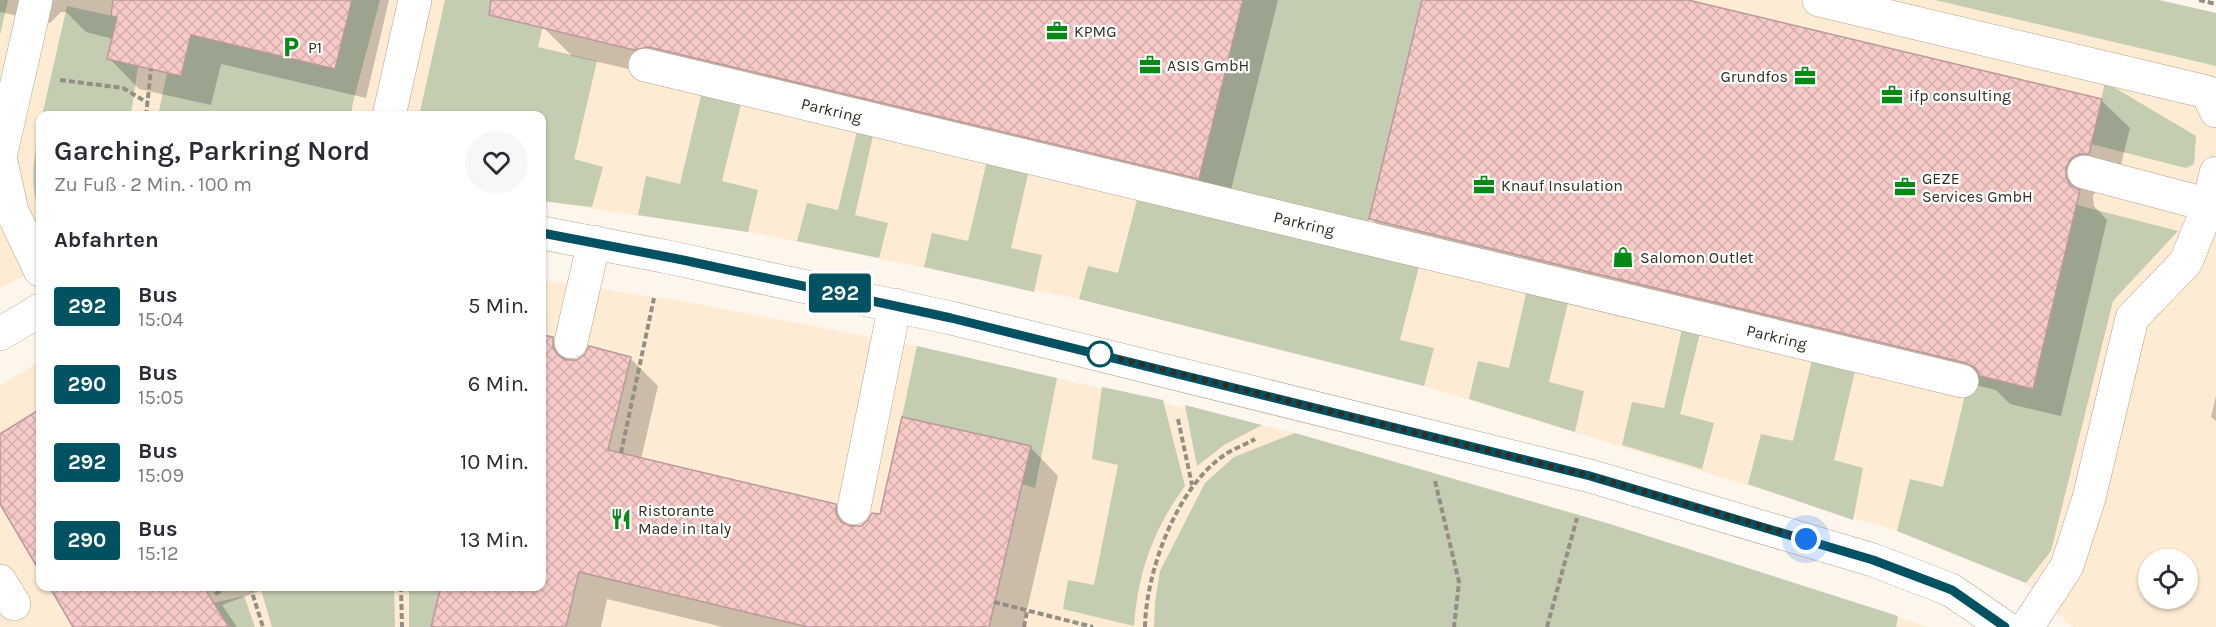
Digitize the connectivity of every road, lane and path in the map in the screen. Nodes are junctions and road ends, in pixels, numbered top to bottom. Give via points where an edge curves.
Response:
1 (36, 0) edge
2 (415, 0) edge
3 (1819, 0) edge
4 (2199, 0) edge
5 (2216, 4) edge
6 (645, 65) dead end
7 (152, 69) dead end
8 (7, 93) edge
9 (2213, 99) edge
10 (148, 104) junction
11 (147, 111) edge
12 (390, 111) edge
13 (2084, 171) dead end
14 (2216, 173) edge
15 (2209, 205) junction
16 (6, 212) edge
17 (546, 234) edge
18 (594, 242) junction
19 (663, 256) junction
20 (36, 263) edge
21 (896, 305) junction
22 (36, 312) edge
23 (0, 334) edge
24 (571, 342) dead end
25 (1962, 381) dead end
26 (1178, 417) dead end
27 (1264, 433) dead end
28 (621, 453) dead end
29 (1434, 479) dead end
30 (1192, 486) junction
31 (1580, 507) dead end
32 (855, 508) dead end
33 (221, 591) edge
34 (252, 591) edge
35 (401, 591) edge
36 (215, 594) dead end
37 (994, 602) dead end
38 (1027, 611) junction
39 (263, 627) edge
40 (402, 627) edge
41 (1024, 627) edge
42 (1093, 627) edge
43 (1145, 627) edge
44 (1454, 627) edge
45 (1547, 627) edge
46 (2005, 627) edge
47 (2027, 627) edge

1 - 8 street
2 - 12 street
3 - 9 street
4 - 5 path
6 - 25 street, Parkring
7 - 10 path
8 - 10 path via 61,80 123,88
8 - 16 street via 0,157
10 - 11 path
13 - 15 street
14 - 15 street
15 - 47 street via 2186,262 2132,318 2089,498 2067,566
16 - 20 street
17 - 18 street
18 - 19 street
18 - 24 street
19 - 21 street
19 - 28 path
21 - 32 street
21 - 46 street via 1428,434 1717,512 1873,560 1952,590
22 - 23 street
26 - 30 path
27 - 30 path via 1222,456
29 - 44 path via 1459,582
30 - 43 path via 1154,566 1145,603
31 - 45 path
33 - 36 path
34 - 39 path
35 - 40 path
37 - 38 path
38 - 41 path
38 - 42 path

